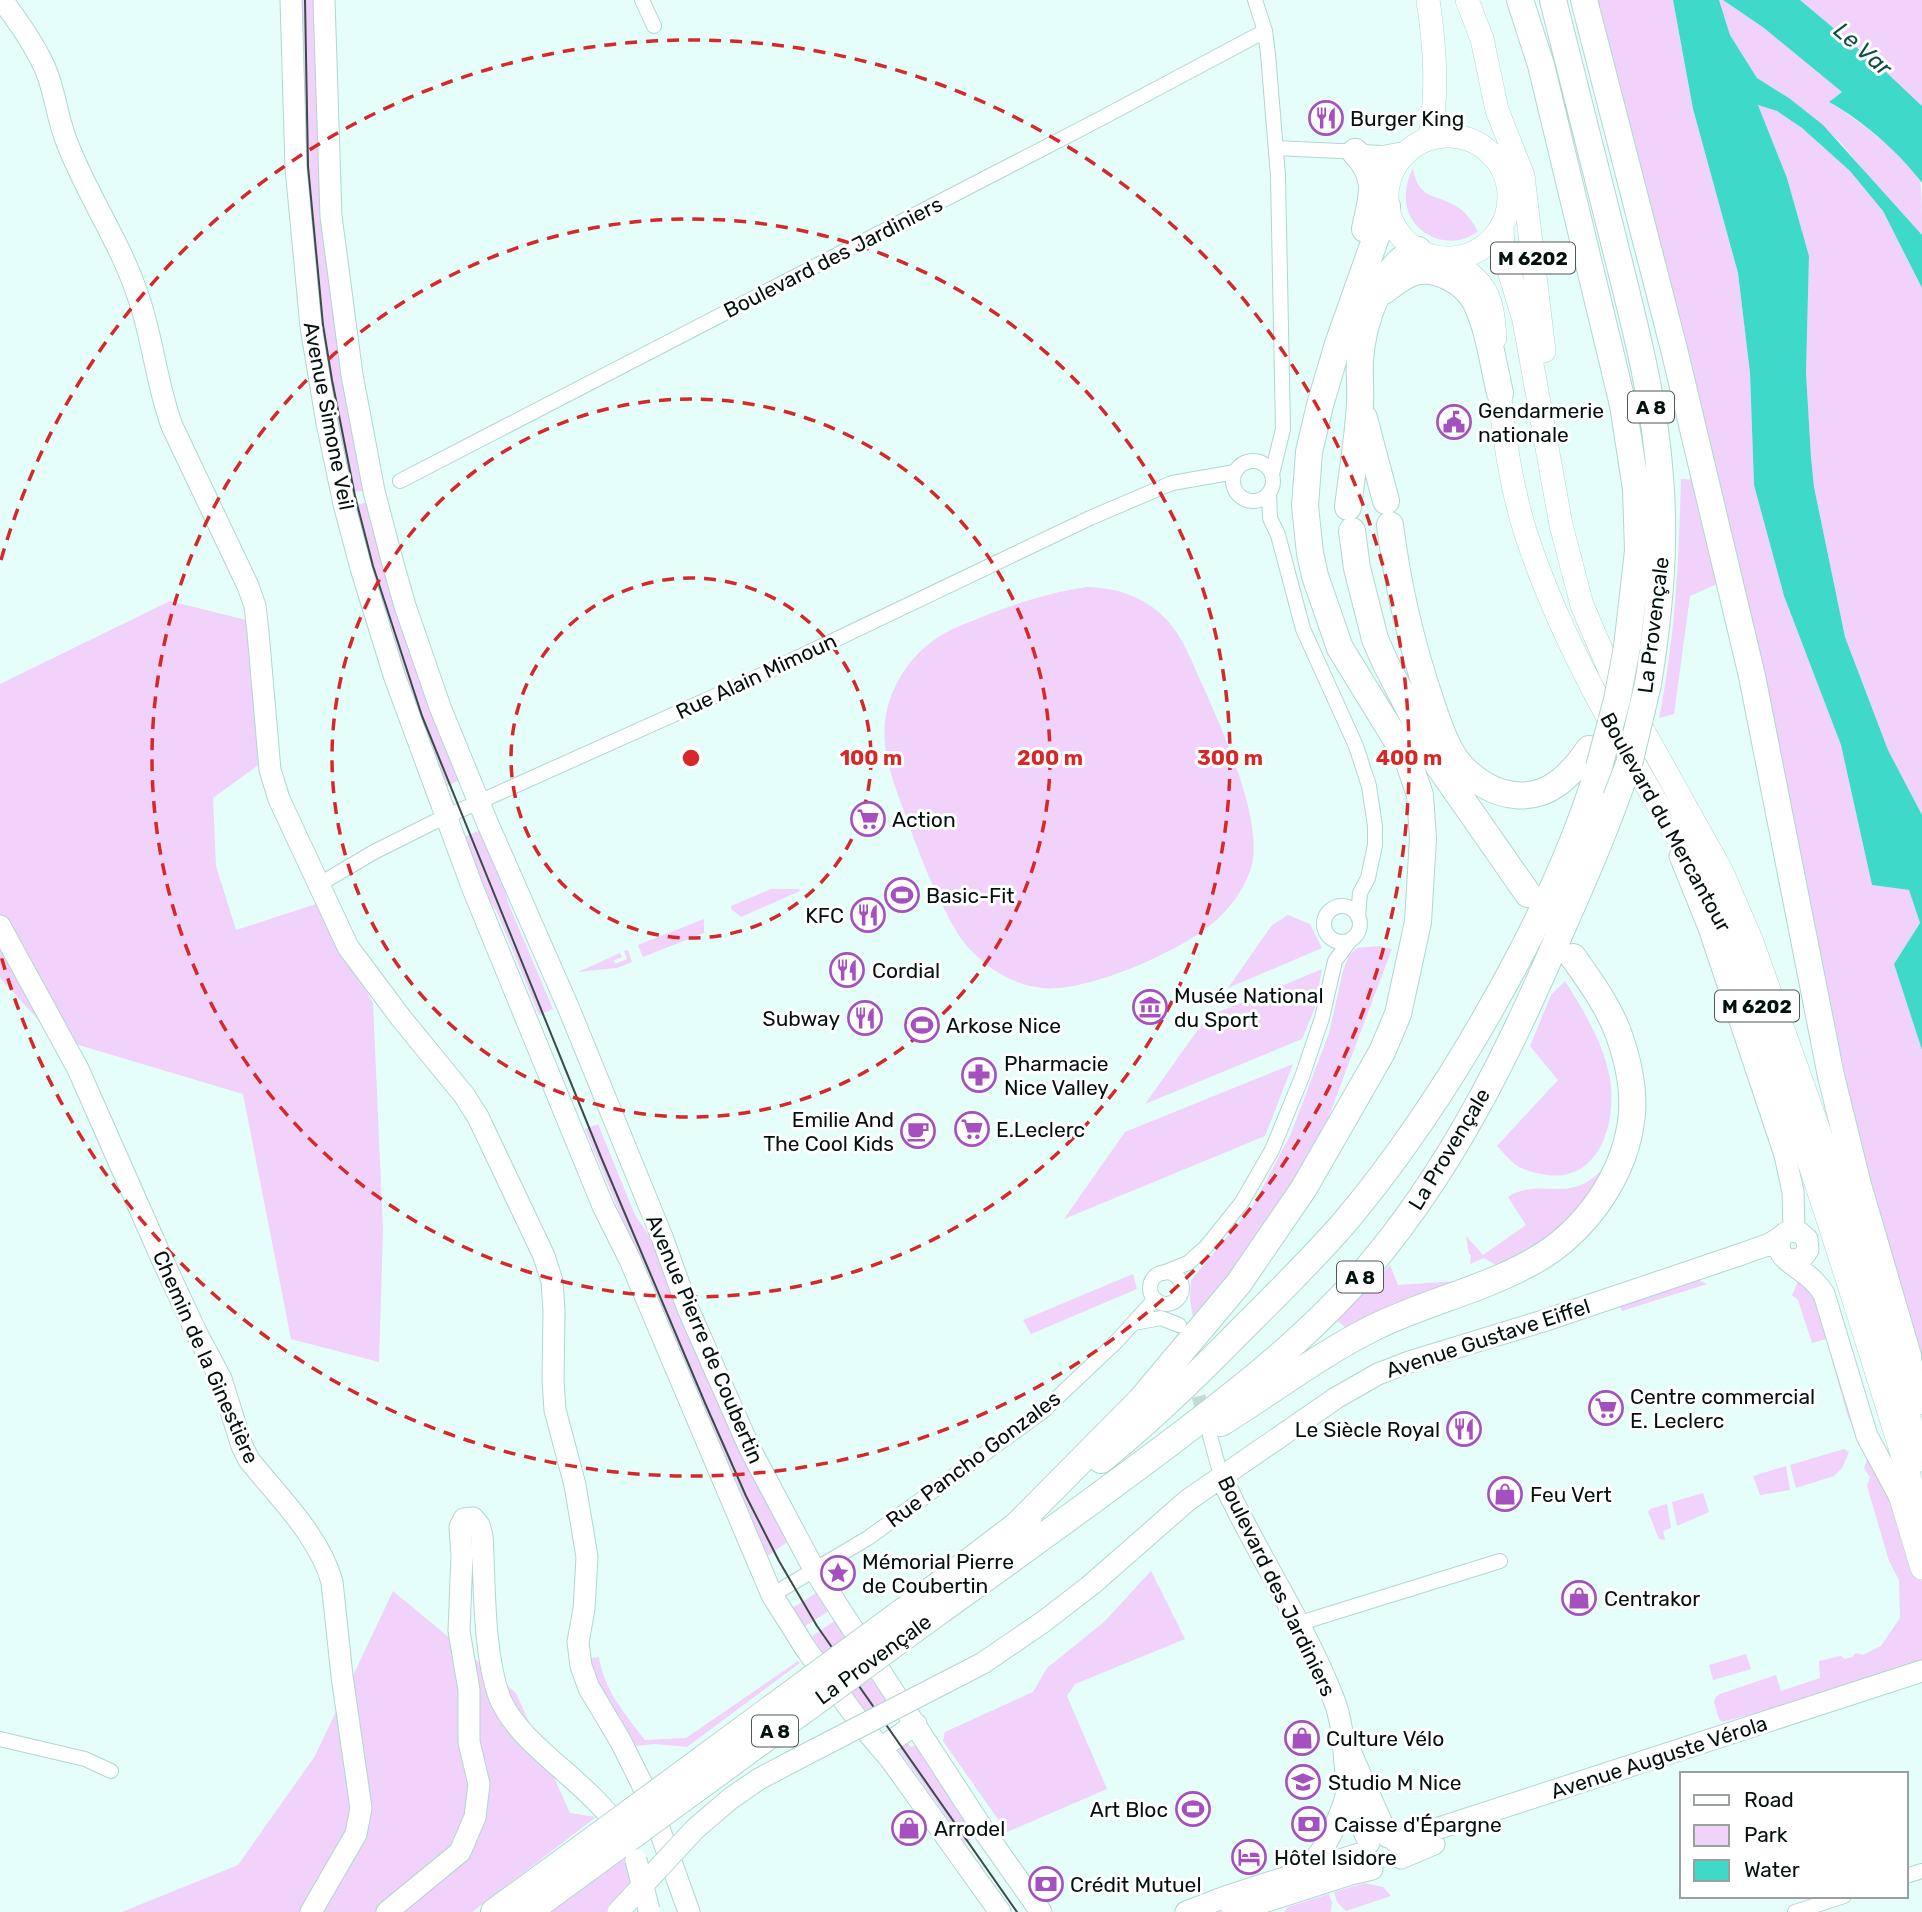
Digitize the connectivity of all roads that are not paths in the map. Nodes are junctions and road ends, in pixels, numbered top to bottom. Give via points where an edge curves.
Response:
1 (2, 0) edge
2 (291, 0) edge
3 (324, 0) edge
4 (642, 0) edge
5 (1255, 0) edge
6 (1428, 0) edge
7 (1465, 0) edge
8 (1520, 0) edge
9 (1553, 0) edge
10 (1584, 0) edge
11 (654, 26) dead end
12 (1265, 32) junction
13 (1420, 143) junction
14 (1276, 148) junction
15 (1355, 152) junction
16 (1492, 155) junction
17 (1390, 176) junction
18 (1387, 206) junction
19 (1502, 225) junction
20 (1418, 250) junction
21 (1450, 258) junction
22 (1369, 289) junction
23 (1500, 393) junction
24 (1360, 404) junction
25 (1281, 441) junction
26 (1256, 461) junction
27 (1235, 472) junction
28 (1272, 474) junction
29 (1199, 480) junction
30 (400, 481) dead end
31 (1235, 490) junction
32 (1269, 493) junction
33 (1249, 501) junction
34 (1270, 518) junction
35 (1561, 525) junction
36 (1594, 758) junction
37 (478, 803) junction
38 (1665, 815) junction
39 (447, 816) junction
40 (318, 885) junction
41 (1360, 893) junction
42 (1528, 894) dead end
43 (1337, 906) junction
44 (1358, 917) junction
45 (0, 926) edge
46 (1325, 929) junction
47 (1351, 939) junction
48 (1573, 957) dead end
49 (1335, 961) junction
50 (1786, 1245) junction
51 (1849, 1254) junction
52 (1188, 1264) junction
53 (1163, 1273) junction
54 (1182, 1285) junction
55 (1155, 1298) junction
56 (1172, 1303) junction
57 (1134, 1323) junction
58 (1908, 1356) junction
59 (1922, 1403) edge
60 (1210, 1436) tunnel mouth
61 (1922, 1460) edge
62 (1221, 1476) junction
63 (1103, 1494) junction
64 (1901, 1499) junction
65 (1922, 1518) edge
66 (1017, 1525) junction
67 (1500, 1561) dead end
68 (1922, 1568) edge
69 (815, 1571) junction
70 (772, 1595) junction
71 (934, 1602) junction
72 (1297, 1624) junction
73 (1922, 1671) edge
74 (1922, 1686) edge
75 (916, 1724) junction
76 (1343, 1737) junction
77 (0, 1739) edge
78 (881, 1748) junction
79 (111, 1771) dead end
80 (1348, 1790) junction
81 (604, 1844) junction
82 (1382, 1850) junction
83 (1306, 1870) junction
84 (1837, 1898) edge
85 (650, 1911) edge
86 (312, 1912) edge
87 (387, 1912) edge
88 (494, 1912) edge
89 (528, 1912) edge
90 (618, 1912) edge
91 (689, 1912) edge
92 (1000, 1912) edge
93 (1041, 1912) edge
94 (1186, 1912) edge
95 (1232, 1912) edge
96 (1794, 1912) edge

1 - 40 main road via 45,69 66,141 138,296 172,426 248,586 256,619 270,770
2 - 39 main road, Avenue Simone Veil via 299,218 327,423 374,613
3 - 37 main road, Avenue Simone Veil via 331,216 359,417 405,606
4 - 11 street
5 - 12 street
6 - 13 main road via 1435,98
7 - 16 main road, M 6202
7 - 35 main road, M 6202 via 1482,39 1497,110 1523,176
8 - 36 highway, La Provençale / A 8, bridge via 1548,90 1623,405 1636,489 1638,551 1627,647 1617,700
9 - 63 highway, La Provençale / A 8, bridge via 1642,354 1661,478 1658,616 1629,764 1520,1022 1423,1197 1364,1273 1287,1351
10 - 58 highway via 1671,335 1752,676 1831,1076
12 - 14 street
12 - 30 street, Boulevard des Jardiniers
13 - 15 street via 1383,153
13 - 16 main road via 1447,135 1479,144
13 - 17 main road via 1398,161
14 - 15 street
14 - 25 street
15 - 17 street via 1377,162
15 - 22 highway via 1373,180 1363,239
16 - 19 main road via 1508,188
17 - 18 main road
18 - 20 main road via 1403,239
18 - 22 highway
19 - 21 main road via 1486,245
19 - 35 main road, Boulevard du Mercantour / M 6202 via 1503,251 1524,320
20 - 21 main road
20 - 22 highway
21 - 23 main road, Boulevard du Mercantour / M 6202 via 1472,274 1493,307
22 - 23 highway via 1424,271 1445,275 1464,288 1476,303 1485,328
22 - 24 highway via 1370,314 1360,359
22 - 66 highway via 1338,344 1320,405 1309,452 1306,506 1315,576 1340,648 1407,757 1420,795 1423,838 1418,922 1398,1013 1382,1052 1304,1188 1239,1283 1140,1401
23 - 38 main road, Boulevard du Mercantour / M 6202 via 1517,500 1563,630
24 - 36 highway via 1388,513 1406,622 1451,751 1487,786 1522,796 1562,782
24 - 42 highway via 1350,519 1375,639 1438,765
25 - 26 street
25 - 28 street
26 - 27 street via 1244,463
26 - 28 street
27 - 29 street, Rue Alain Mimoun
27 - 31 street
28 - 32 street
29 - 31 street, Rue Alain Mimoun
29 - 37 street, Rue Alain Mimoun via 1172,483 1132,499
31 - 33 street
32 - 33 street
32 - 34 street
33 - 34 street
34 - 41 street via 1303,629 1356,746 1369,786 1375,845
35 - 51 main road, Boulevard du Mercantour / M 6202 via 1582,605 1611,673 1721,870 1752,942 1792,1051
36 - 66 highway, La Provençale / A 8 via 1590,797 1551,892 1495,1002 1394,1160 1311,1260 1171,1401
37 - 39 street, Rue Alain Mimoun
37 - 69 main road, Avenue Pierre de Coubertin via 569,1009 724,1394
38 - 50 main road via 1709,928 1785,1155 1793,1192
38 - 51 main road, Boulevard du Mercantour / M 6202 via 1714,900 1733,944
39 - 40 street, Rue Alain Mimoun
39 - 70 main road, Avenue Pierre de Coubertin via 603,1206
40 - 91 main road via 361,967 478,1117 544,1256 552,1281 555,1410 587,1557 578,1642 581,1666 646,1792
41 - 43 street
41 - 44 street
43 - 44 street via 1347,906
43 - 46 street via 1327,913
44 - 47 street via 1358,932
45 - 86 main road, Chemin de la Ginestière via 78,1069 221,1379 249,1460 328,1568 361,1808 355,1834
46 - 47 street via 1335,940
46 - 49 street
47 - 49 street
48 - 63 highway via 1619,1034 1632,1099 1624,1151 1588,1214 1535,1261 1346,1342
49 - 52 street via 1322,1018 1272,1150 1242,1202
50 - 62 main road, Avenue Gustave Eiffel via 1736,1256 1378,1374
50 - 64 main road via 1824,1294 1867,1436
51 - 58 main road
51 - 61 main road, Boulevard du Mercantour / M 6202
51 - 64 main road
51 - 65 main road, Boulevard du Mercantour / M 6202
52 - 53 street
52 - 54 street
53 - 54 street via 1177,1276
53 - 55 street via 1152,1283
54 - 56 street
55 - 56 street
55 - 57 street, Rue Pancho Gonzales
56 - 57 street via 1180,1331 1161,1318
57 - 69 street, Rue Pancho Gonzales via 1042,1412
58 - 59 main road
60 - 62 street, Boulevard des Jardiniers
62 - 72 main road, Boulevard des Jardiniers
62 - 90 main road, Avenue Gustave Eiffel, bridge via 1091,1585 992,1657 770,1773 730,1799 695,1829
63 - 71 highway, La Provençale / A 8
64 - 68 main road
66 - 71 highway, La Provençale / A 8
67 - 72 street
69 - 70 street, Rue Pancho Gonzales
69 - 75 main road, Avenue Pierre de Coubertin
70 - 78 main road, Avenue Pierre de Coubertin via 806,1649
71 - 81 highway, La Provençale / A 8, bridge
72 - 76 main road, Boulevard des Jardiniers via 1334,1700
73 - 82 main road, Avenue Auguste Vérola
74 - 82 main road, Avenue Auguste Vérola via 1416,1850
75 - 78 main road
75 - 93 main road, Avenue Pierre de Coubertin
76 - 80 main road, Boulevard des Jardiniers
76 - 82 main road, Boulevard des Jardiniers
77 - 79 street via 85,1759
78 - 92 main road, Avenue Pierre de Coubertin
80 - 82 main road, Boulevard des Jardiniers via 1353,1809
80 - 83 main road, Boulevard des Jardiniers via 1336,1828
81 - 88 highway, La Provençale / A 8
81 - 89 highway, La Provençale / A 8
82 - 83 main road, Avenue Auguste Vérola
82 - 95 main road, Avenue Auguste Vérola via 1351,1874
83 - 94 main road, Avenue Auguste Vérola
84 - 96 street
85 - 87 main road, bridge via 636,1860 612,1816 526,1736 499,1698 491,1667 482,1536 473,1518 464,1519 460,1527 460,1631 469,1689 469,1742 479,1784 475,1816 460,1852

